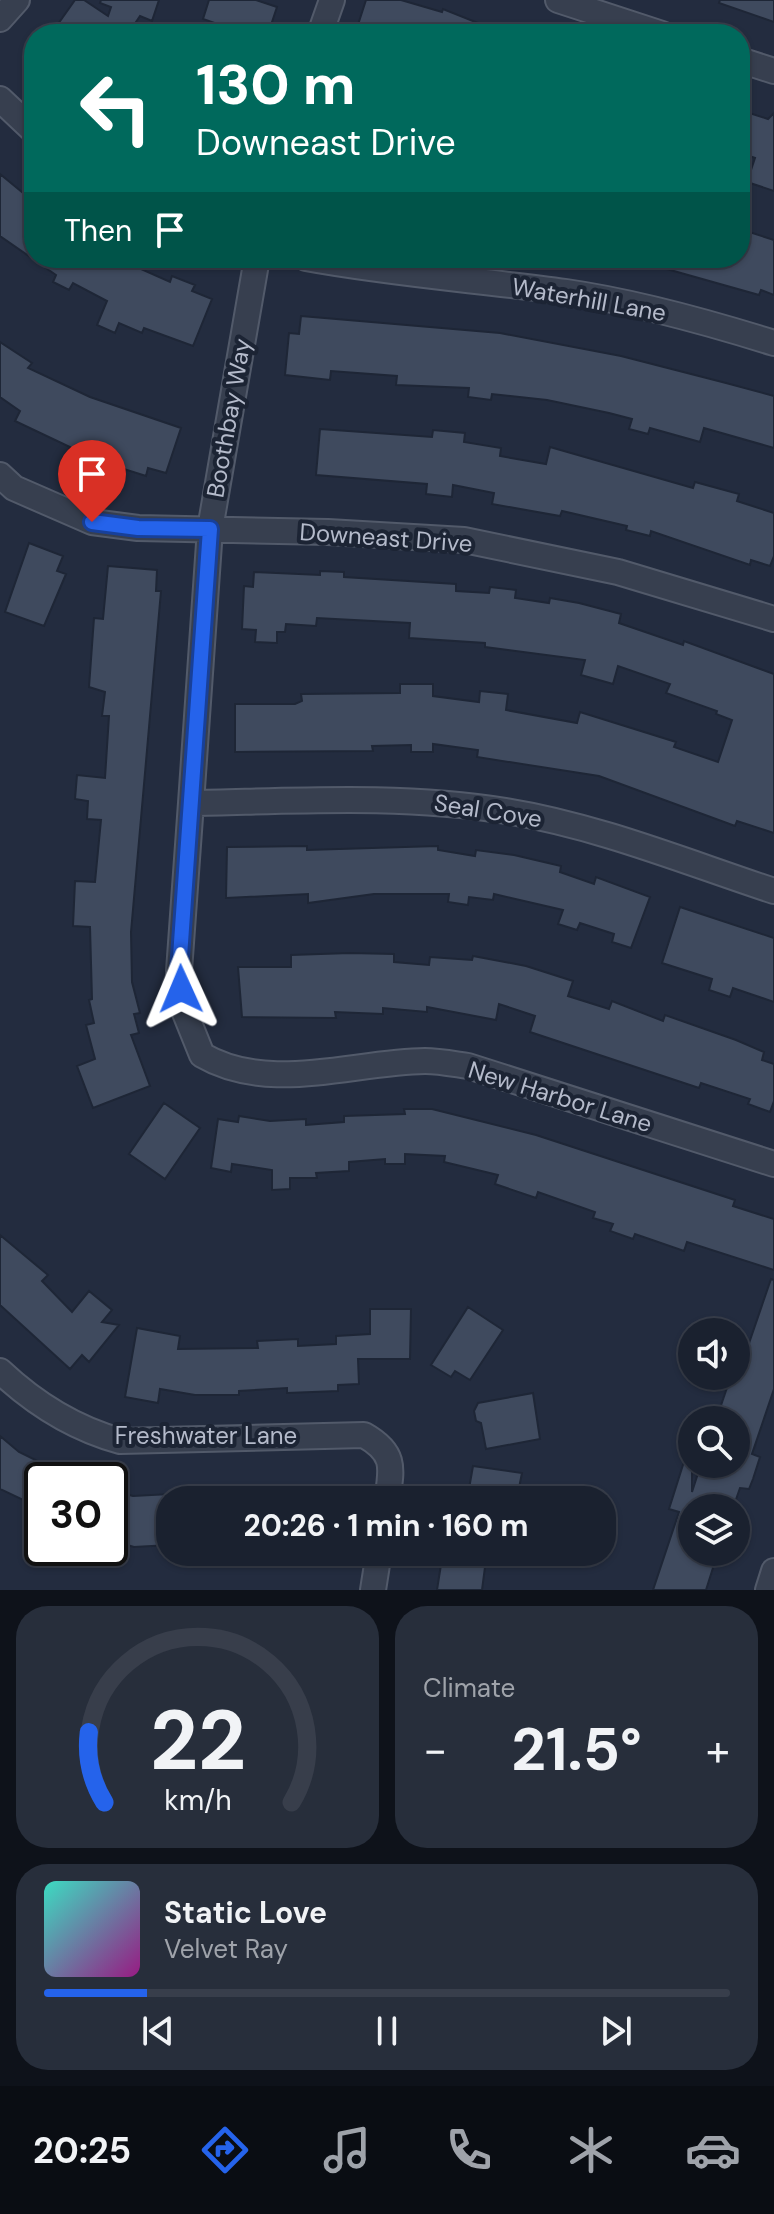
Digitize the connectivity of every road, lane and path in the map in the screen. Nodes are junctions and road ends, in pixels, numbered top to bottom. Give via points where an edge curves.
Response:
1 (17, 0) edge
2 (332, 0) edge
3 (558, 0) edge
4 (0, 19) edge
5 (324, 24) edge
6 (631, 24) edge
7 (750, 63) edge
8 (774, 71) edge
9 (0, 99) edge
10 (24, 122) edge
11 (255, 268) edge
12 (361, 268) edge
13 (774, 343) edge
14 (0, 475) edge
15 (210, 529) junction
16 (774, 619) edge
17 (191, 803) junction
18 (774, 891) edge
19 (202, 1055) joint
20 (774, 1164) edge
21 (0, 1371) edge
22 (389, 1486) edge
23 (377, 1566) edge
24 (774, 1571) edge
25 (373, 1590) edge
26 (768, 1590) edge

1 - 4 street
2 - 5 street
3 - 6 street
7 - 8 street
9 - 10 street
11 - 15 street, Boothbay Way
12 - 13 street, Waterhill Lane via 569,292
14 - 15 street, Downeast Drive via 14,488 92,522
15 - 16 street, Downeast Drive via 464,540 618,572
15 - 17 street, Boothbay Way
17 - 18 street, Seal Cove via 411,800 507,811 591,829
17 - 19 street, Boothbay Way via 179,971 183,1008
19 - 20 street, New Harbor Lane via 246,1073 426,1061 468,1066
21 - 22 street, Freshwater Lane via 40,1405 86,1431 120,1441 364,1435 382,1445 391,1471
23 - 25 street
24 - 26 street

